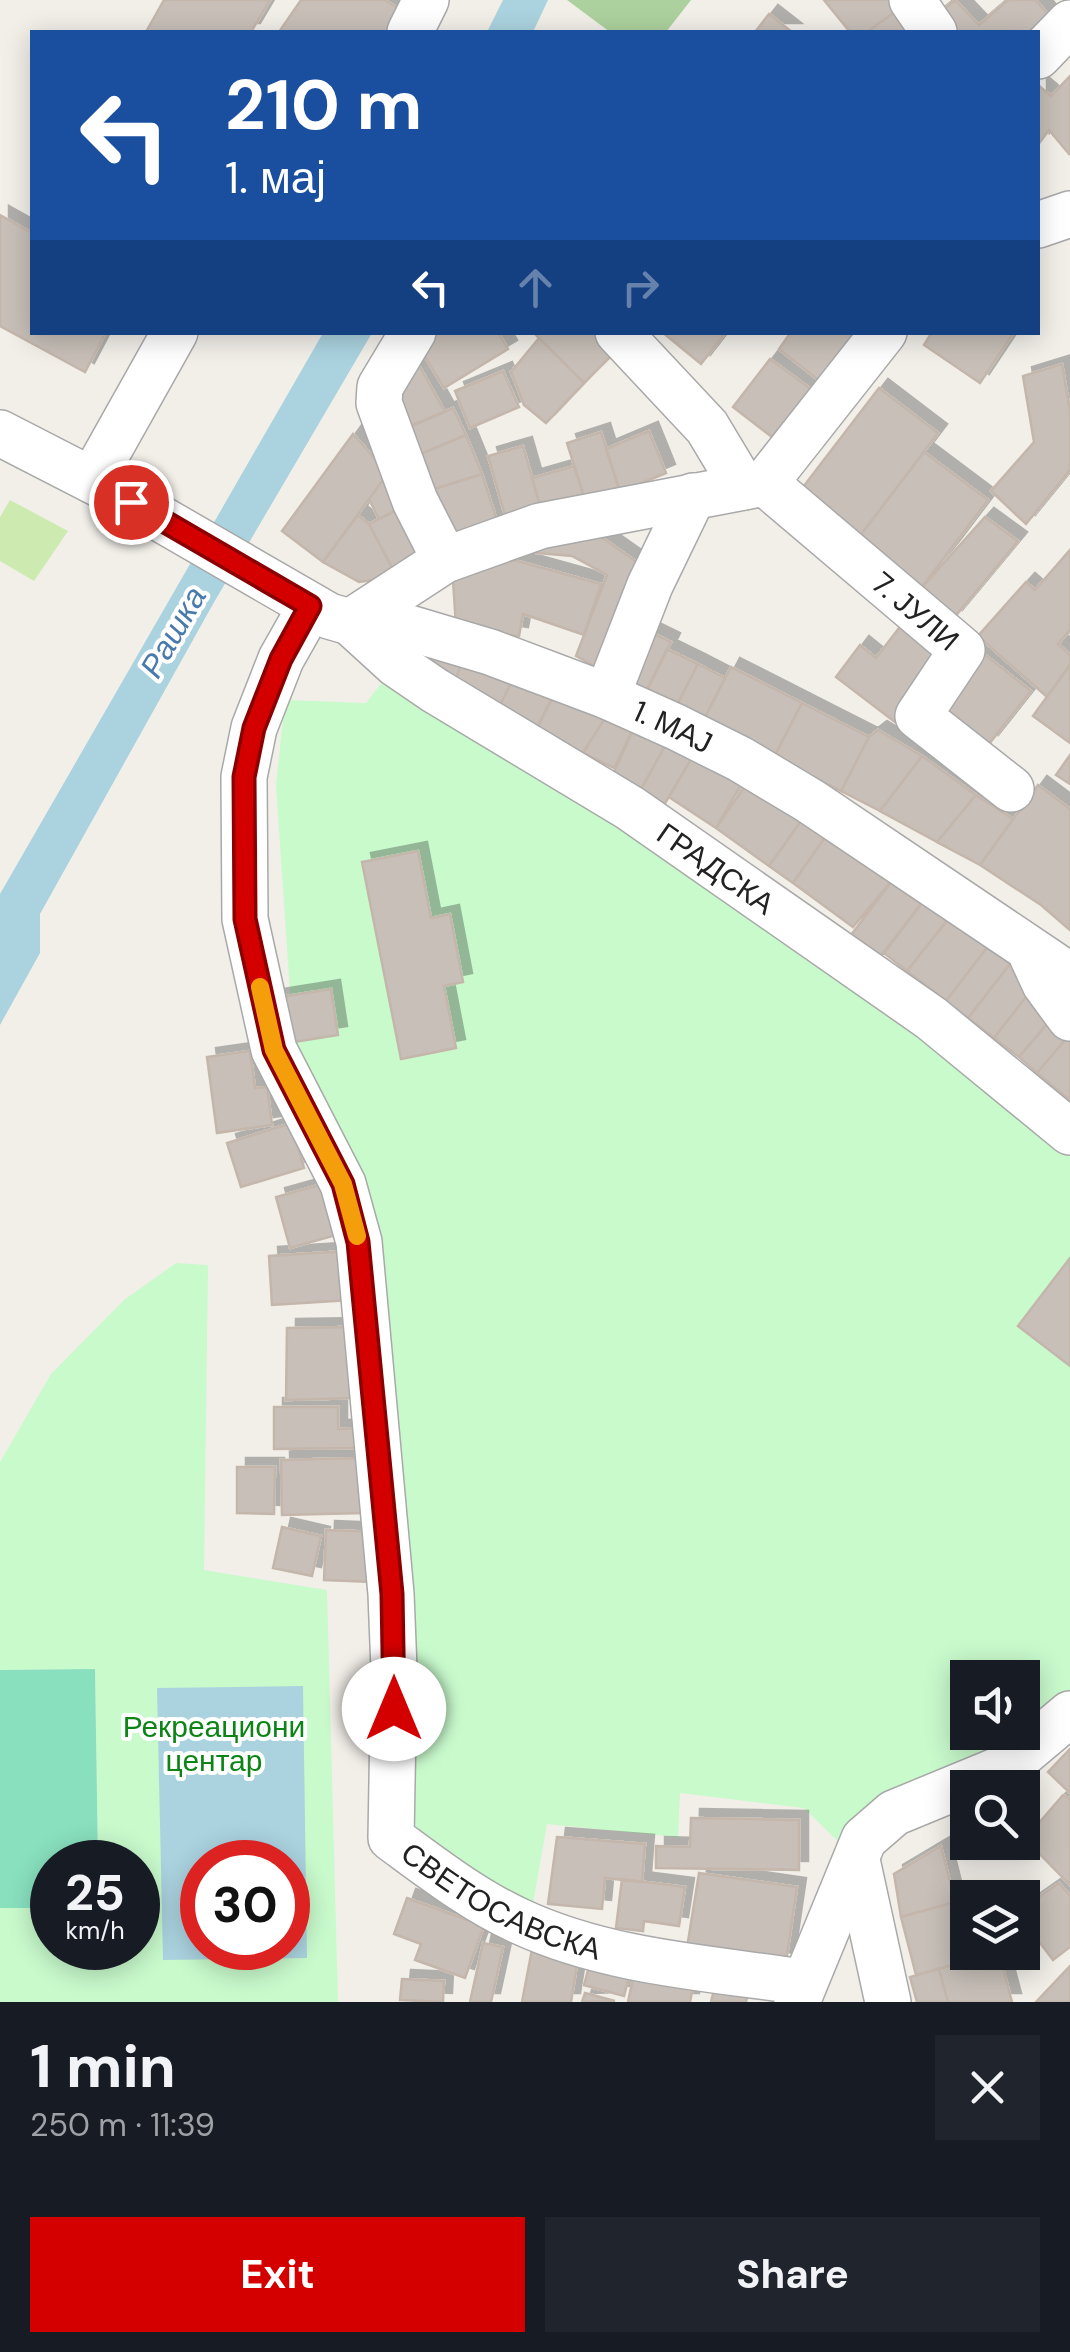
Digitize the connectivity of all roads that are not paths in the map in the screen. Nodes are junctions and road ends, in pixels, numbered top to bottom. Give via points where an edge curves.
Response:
1 (912, 0) edge
2 (1070, 22) edge
3 (933, 30) edge
4 (1040, 54) edge
5 (1070, 214) edge
6 (1040, 225) edge
7 (173, 335) edge
8 (412, 335) edge
9 (621, 335) edge
10 (881, 335) edge
11 (4, 437) edge
12 (92, 480) junction
13 (754, 485) junction
14 (693, 496) junction
15 (446, 560) junction
16 (330, 614) junction
17 (607, 696) junction
18 (1011, 789) dead end
19 (1027, 946) junction
20 (1070, 976) edge
21 (1070, 1018) edge
22 (1070, 1132) edge
23 (1070, 1714) edge
24 (857, 1860) junction
25 (800, 1992) edge
26 (888, 2002) edge

1 - 3 street
2 - 4 street
5 - 6 street
7 - 12 street
8 - 15 street via 380,387 378,404
9 - 13 street
10 - 13 street
11 - 12 street, 1. МАЈ
12 - 16 street, 1. МАЈ
13 - 14 street
13 - 18 street, 7. ЈУЛИ via 962,650 918,716
14 - 15 street via 540,526
14 - 17 street
15 - 16 street
16 - 17 street, 1. МАЈ via 406,627
16 - 22 street, ГРАДСКА via 434,690 630,808 916,1007
16 - 25 street, СВЕТОСАВСКА via 264,698 251,740 244,777 245,919 274,1050 343,1184 358,1242 392,1594 391,1838 529,1926 615,1954
17 - 19 street, 1. МАЈ via 740,759
19 - 20 street, 1. МАЈ
19 - 21 street
23 - 24 street via 1008,1766 894,1813 864,1839
24 - 25 street
24 - 26 street

